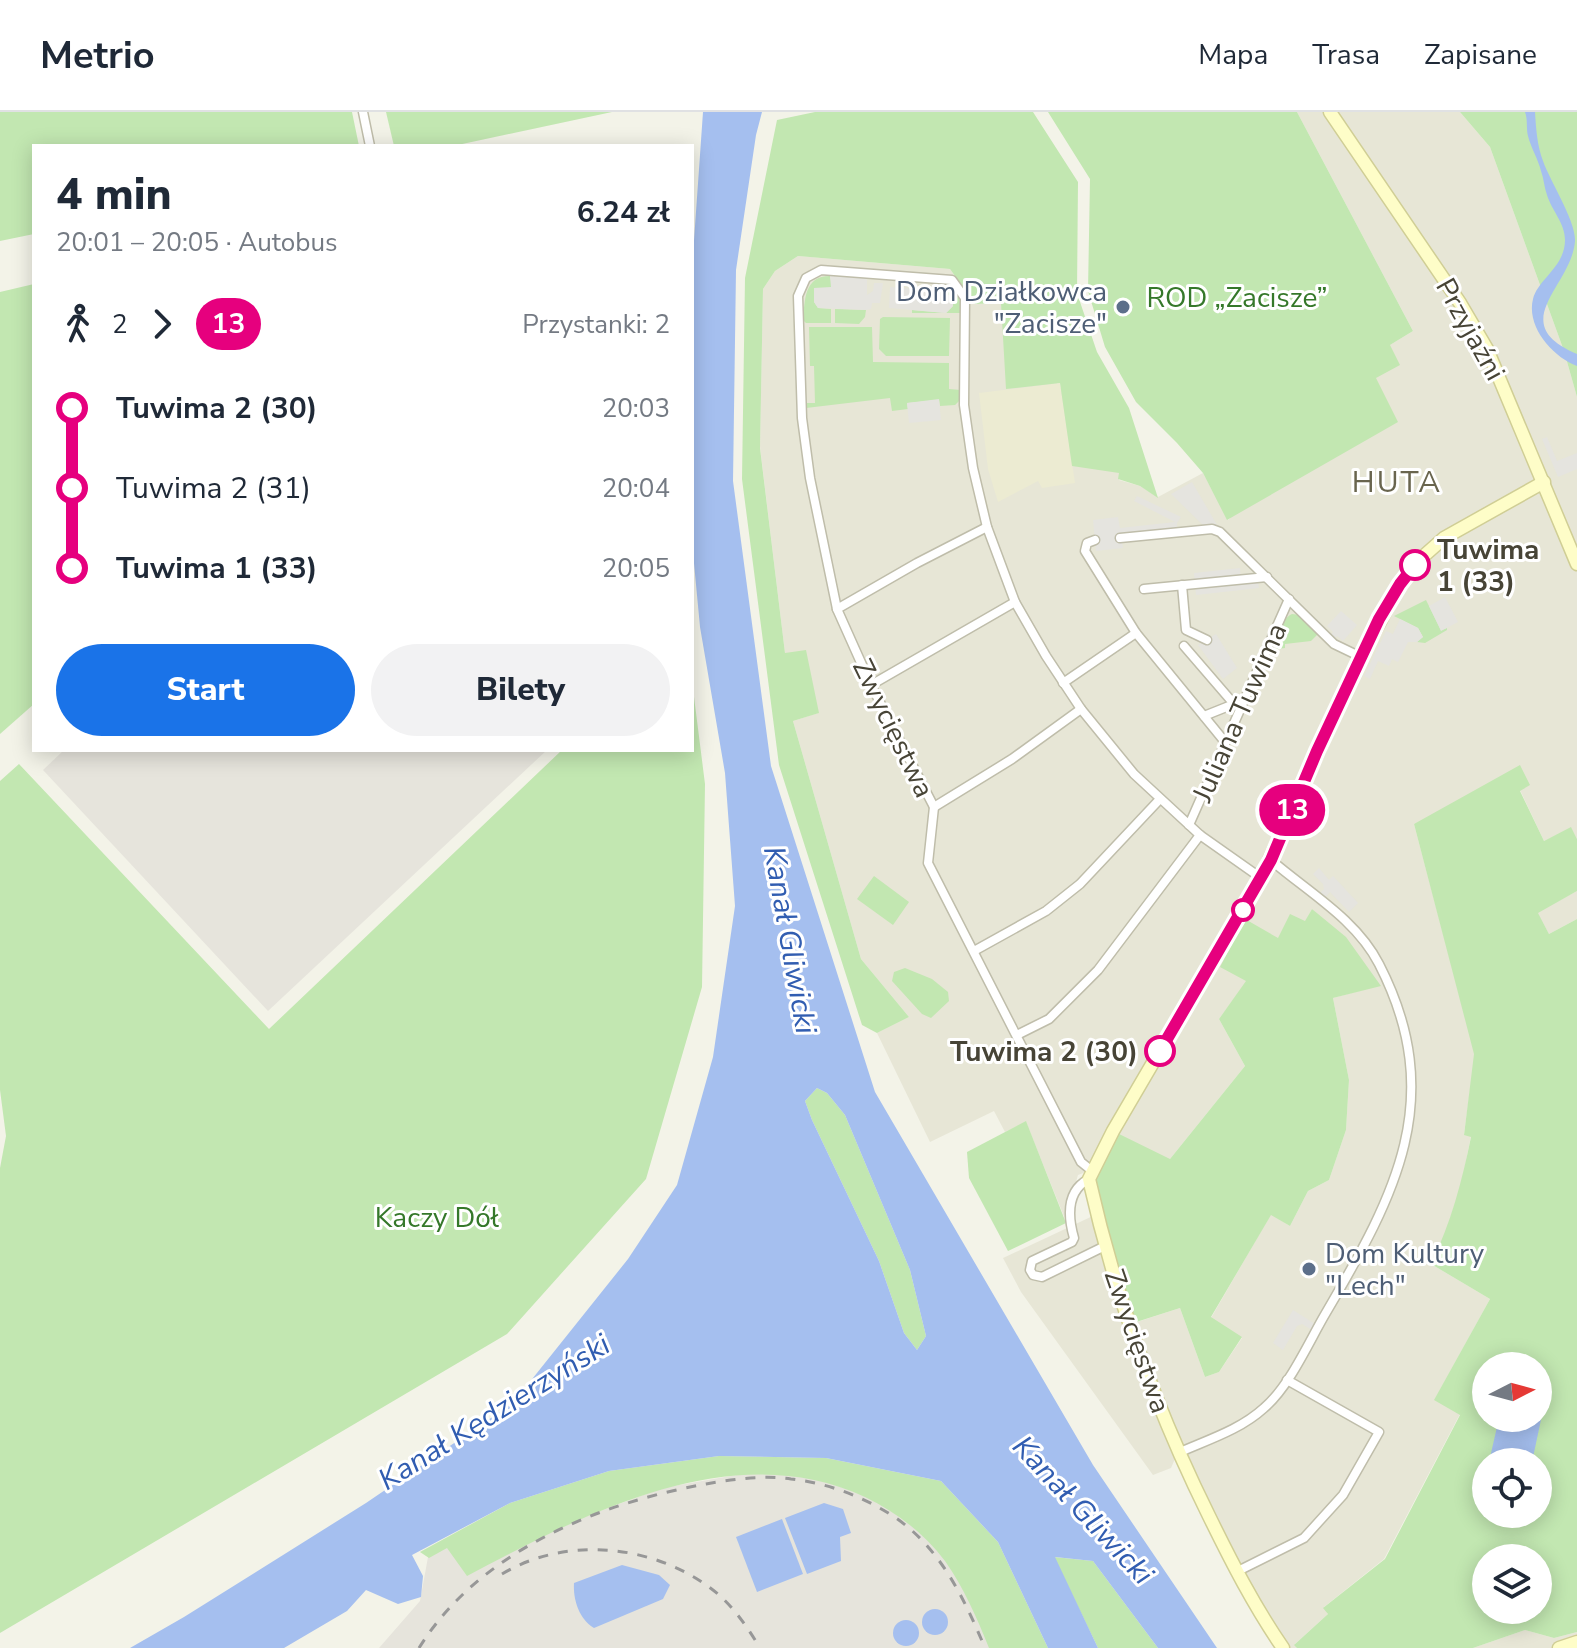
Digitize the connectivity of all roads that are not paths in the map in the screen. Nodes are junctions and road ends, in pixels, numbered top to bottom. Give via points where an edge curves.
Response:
1 (363, 112) edge
2 (1330, 112) edge
3 (370, 144) edge
4 (1544, 482) junction
5 (987, 527) junction
6 (1120, 538) dead end
7 (1095, 540) dead end
8 (1577, 564) edge
9 (1267, 577) junction
10 (1182, 585) junction
11 (1144, 589) dead end
12 (1289, 599) junction
13 (1015, 602) junction
14 (837, 609) junction
15 (1136, 633) junction
16 (1207, 640) dead end
17 (1184, 646) dead end
18 (1361, 657) junction
19 (1063, 683) junction
20 (871, 685) junction
21 (1238, 705) junction
22 (1081, 709) junction
23 (1204, 716) junction
24 (1225, 742) junction
25 (1160, 799) junction
26 (934, 807) junction
27 (1189, 825) junction
28 (1200, 835) junction
29 (1271, 860) junction
30 (1261, 878) junction
31 (974, 951) junction
32 (1017, 1035) junction
33 (1090, 1174) junction
34 (1105, 1246) junction
35 (1287, 1380) junction
36 (1178, 1453) junction
37 (1236, 1572) junction
38 (1577, 1642) edge
39 (1283, 1648) edge
40 (1559, 1648) edge

1 - 3 street
2 - 4 street, Przyjaźni via 1470,320
4 - 8 street, Przyjaźni
4 - 18 street via 1444,538 1418,561
5 - 13 street
5 - 14 street
5 - 14 street, Zwycięstwa via 964,405 965,298 952,280 821,270 806,278 798,296 802,418
6 - 9 street, Juliana Tuwima via 1212,529
7 - 15 street via 1085,551
9 - 10 street, Juliana Tuwima
9 - 12 street, Juliana Tuwima
10 - 11 street, Juliana Tuwima
10 - 16 street via 1186,630
12 - 18 street, Juliana Tuwima via 1334,644
12 - 21 street, Juliana Tuwima
13 - 19 street
13 - 20 street
14 - 20 street, Zwycięstwa
15 - 19 street
15 - 23 street
17 - 21 street
18 - 29 street
19 - 22 street
20 - 26 street, Zwycięstwa
21 - 23 street
21 - 24 street, Juliana Tuwima
22 - 25 street
22 - 26 street
23 - 24 street
24 - 27 street, Juliana Tuwima
25 - 27 street
25 - 31 street via 1080,884 1046,911
26 - 31 street, Zwycięstwa via 928,863
27 - 28 street
28 - 30 street
28 - 32 street via 1098,970 1049,1019
29 - 30 street
29 - 35 street via 1323,900 1365,942 1391,990 1410,1060 1406,1143 1393,1186
30 - 33 street
31 - 32 street, Zwycięstwa
32 - 33 street, Zwycięstwa
33 - 34 street, Zwycięstwa
33 - 34 street via 1072,1195 1072,1242 1032,1261 1030,1270 1042,1277
34 - 36 street, Zwycięstwa
35 - 36 street via 1265,1408
35 - 37 street via 1379,1432 1343,1495 1304,1538
36 - 37 street, Zwycięstwa
37 - 39 street, Zwycięstwa
38 - 40 street

